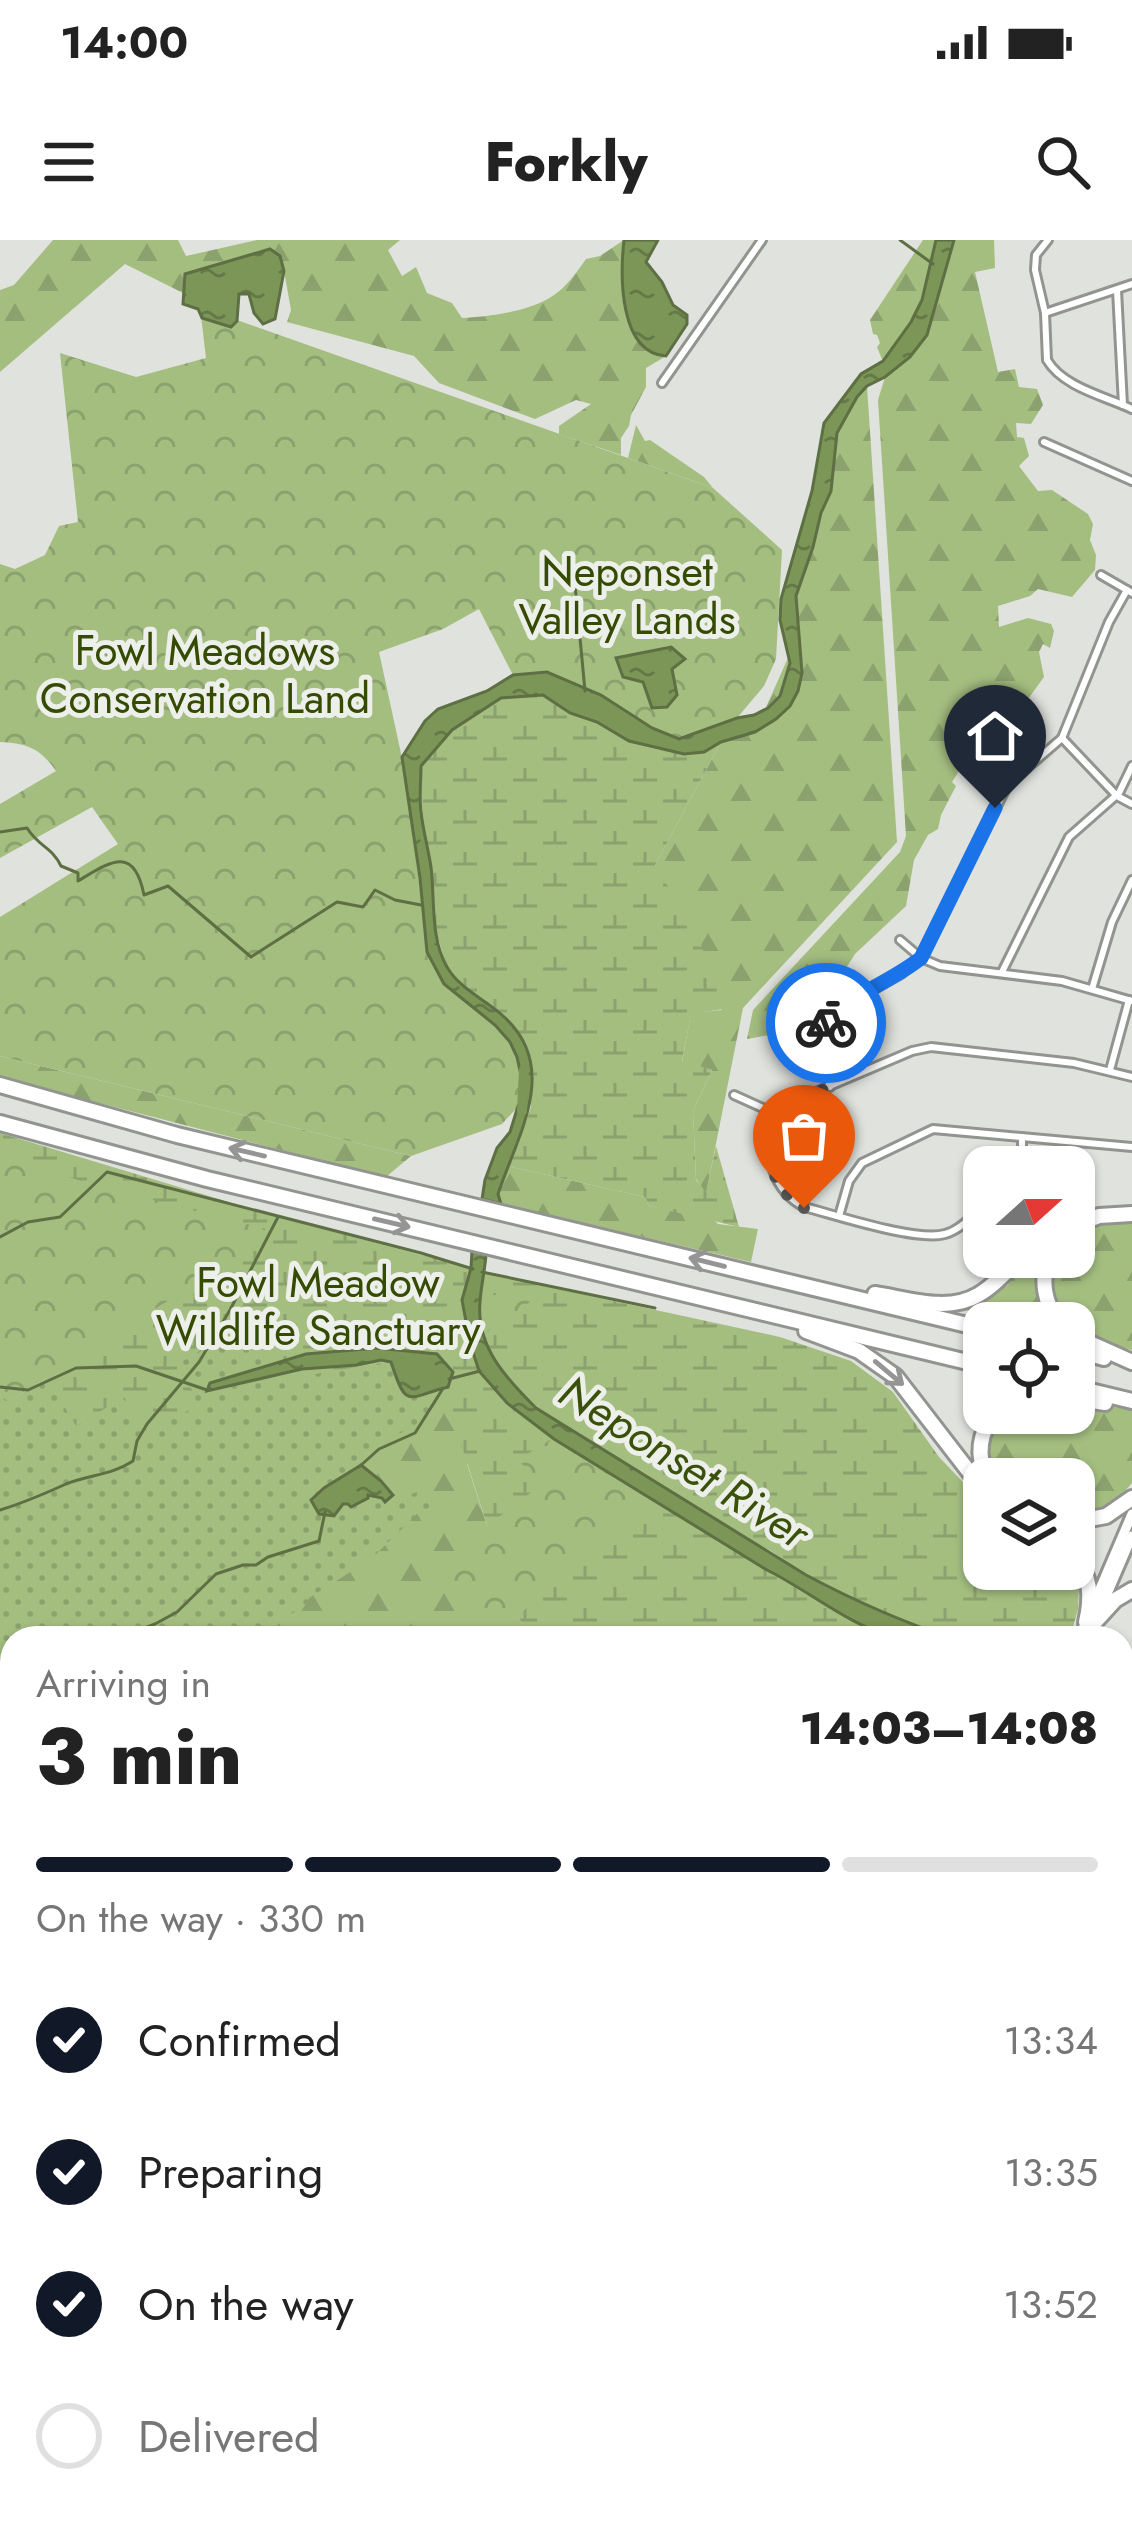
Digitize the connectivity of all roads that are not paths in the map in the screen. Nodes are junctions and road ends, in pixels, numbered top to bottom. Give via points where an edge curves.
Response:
1 (762, 240) edge
2 (1048, 240) edge
3 (1132, 284) edge
4 (1117, 290) junction
5 (1046, 313) junction
6 (662, 383) dead end
7 (1127, 407) edge
8 (1044, 442) dead end
9 (1132, 481) edge
10 (1101, 575) dead end
11 (1129, 591) edge
12 (1062, 738) junction
13 (1132, 766) edge
14 (1117, 796) junction
15 (1132, 803) edge
16 (1132, 880) edge
17 (1129, 892) edge
18 (900, 940) dead end
19 (921, 958) junction
20 (1002, 972) junction
21 (1092, 989) junction
22 (1131, 1001) edge
23 (1110, 1070) junction
24 (1132, 1077) edge
25 (0, 1085) edge
26 (830, 1087) junction
27 (734, 1095) dead end
28 (765, 1109) junction
29 (0, 1123) edge
30 (1022, 1137) junction
31 (1022, 1146) edge
32 (1132, 1147) edge
33 (1095, 1209) edge
34 (1132, 1209) edge
35 (839, 1216) junction
36 (1095, 1218) edge
37 (963, 1223) edge
38 (997, 1278) edge
39 (799, 1284) junction
40 (745, 1308) junction
41 (963, 1324) edge
42 (1095, 1346) edge
43 (1095, 1355) edge
44 (963, 1361) edge
45 (1132, 1363) edge
46 (1095, 1394) edge
47 (1095, 1401) edge
48 (1132, 1405) edge
49 (963, 1463) edge
50 (1132, 1498) edge
51 (1132, 1514) edge
52 (1095, 1518) edge
53 (1132, 1536) edge
54 (1089, 1590) edge
55 (1132, 1590) edge
56 (1087, 1626) edge
57 (1089, 1626) edge
58 (1089, 1626) edge
59 (1091, 1626) edge

1 - 6 street
2 - 5 street via 1035,270
3 - 4 street
4 - 5 street
4 - 7 street
5 - 7 street via 1048,360 1057,375
8 - 9 street
10 - 11 street
11 - 12 street
12 - 14 street
12 - 19 street via 1005,790
13 - 14 street
14 - 15 street
14 - 20 street via 1069,837
16 - 17 street
17 - 21 street
18 - 19 street
19 - 20 street
19 - 26 street via 824,1027 819,1044
20 - 21 street
21 - 22 street
22 - 23 street
23 - 24 street
23 - 26 street via 932,1047
39 -> 25 highway
26 - 28 street
27 - 28 street
28 - 35 street via 771,1168 784,1194
29 -> 40 highway
30 - 31 street
30 - 32 street
30 - 35 street via 949,1129 917,1135 862,1163
33 - 34 highway
34 - 36 highway
35 - 37 street via 935,1235
38 - 39 highway via 950,1304
39 - 41 highway
40 - 44 highway
40 -> 49 highway via 845,1344 887,1369
42 - 45 highway
43 - 45 highway
46 - 48 highway
47 - 48 highway
50 - 52 highway
51 - 57 main road
53 - 58 main road
54 - 56 highway
55 - 59 highway

